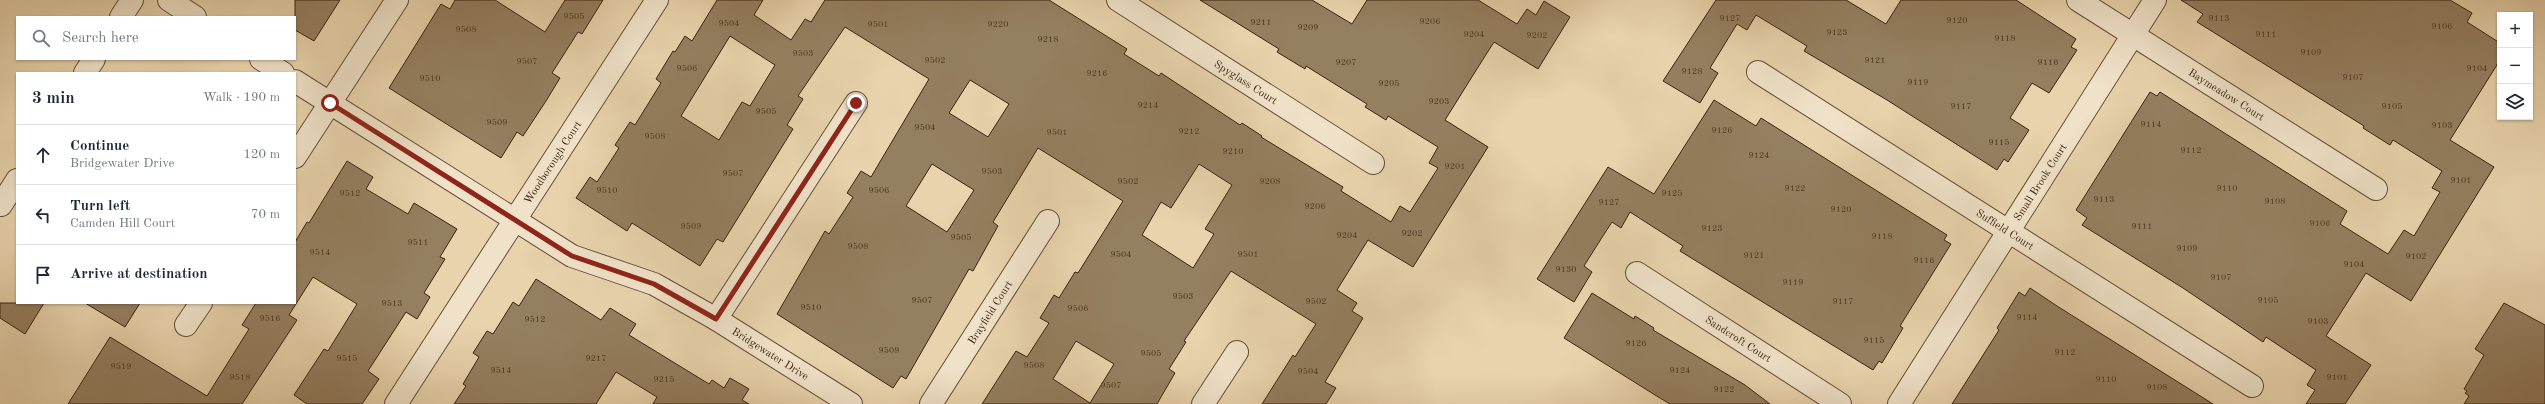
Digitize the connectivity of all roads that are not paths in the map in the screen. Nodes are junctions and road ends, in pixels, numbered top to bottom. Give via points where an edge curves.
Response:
1 (132, 0) edge
2 (169, 0) edge
3 (397, 0) edge
4 (657, 0) edge
5 (2078, 0) edge
6 (2156, 0) edge
7 (1129, 3) edge
8 (122, 16) edge
9 (193, 16) edge
10 (2133, 36) junction
11 (93, 60) edge
12 (263, 60) edge
13 (86, 72) edge
14 (281, 72) edge
15 (1758, 72) dead end
16 (296, 82) edge
17 (330, 103) junction
18 (856, 103) dead end
19 (296, 155) edge
20 (1373, 163) dead end
21 (16, 182) edge
22 (2376, 189) dead end
23 (1, 205) dead end
24 (514, 220) junction
25 (1048, 221) dead end
26 (2008, 232) junction
27 (1637, 273) dead end
28 (200, 304) edge
29 (716, 319) junction
30 (186, 325) dead end
31 (1237, 352) dead end
32 (2252, 386) dead end
33 (396, 404) edge
34 (851, 404) edge
35 (931, 404) edge
36 (1203, 404) edge
37 (1840, 404) edge
38 (1899, 404) edge

1 - 8 street
2 - 9 street
3 - 17 street
4 - 24 street, Woodborough Court
5 - 10 street, Baymeadow Court
6 - 10 street, Small Brook Court
7 - 20 street, Spyglass Court
10 - 22 street, Baymeadow Court
10 - 26 street, Small Brook Court
11 - 13 street
12 - 14 street
15 - 26 street, Suffield Court
16 - 17 street, Bridgewater Drive
17 - 19 street
17 - 24 street, Bridgewater Drive
18 - 29 street
21 - 23 street
24 - 29 street, Bridgewater Drive via 572,256 654,284
24 - 33 street, Woodborough Court
25 - 35 street, Brayfield Court
26 - 32 street, Suffield Court
26 - 38 street, Small Brook Court
27 - 37 street, Sandcroft Court
28 - 30 street
29 - 34 street, Bridgewater Drive
31 - 36 street

